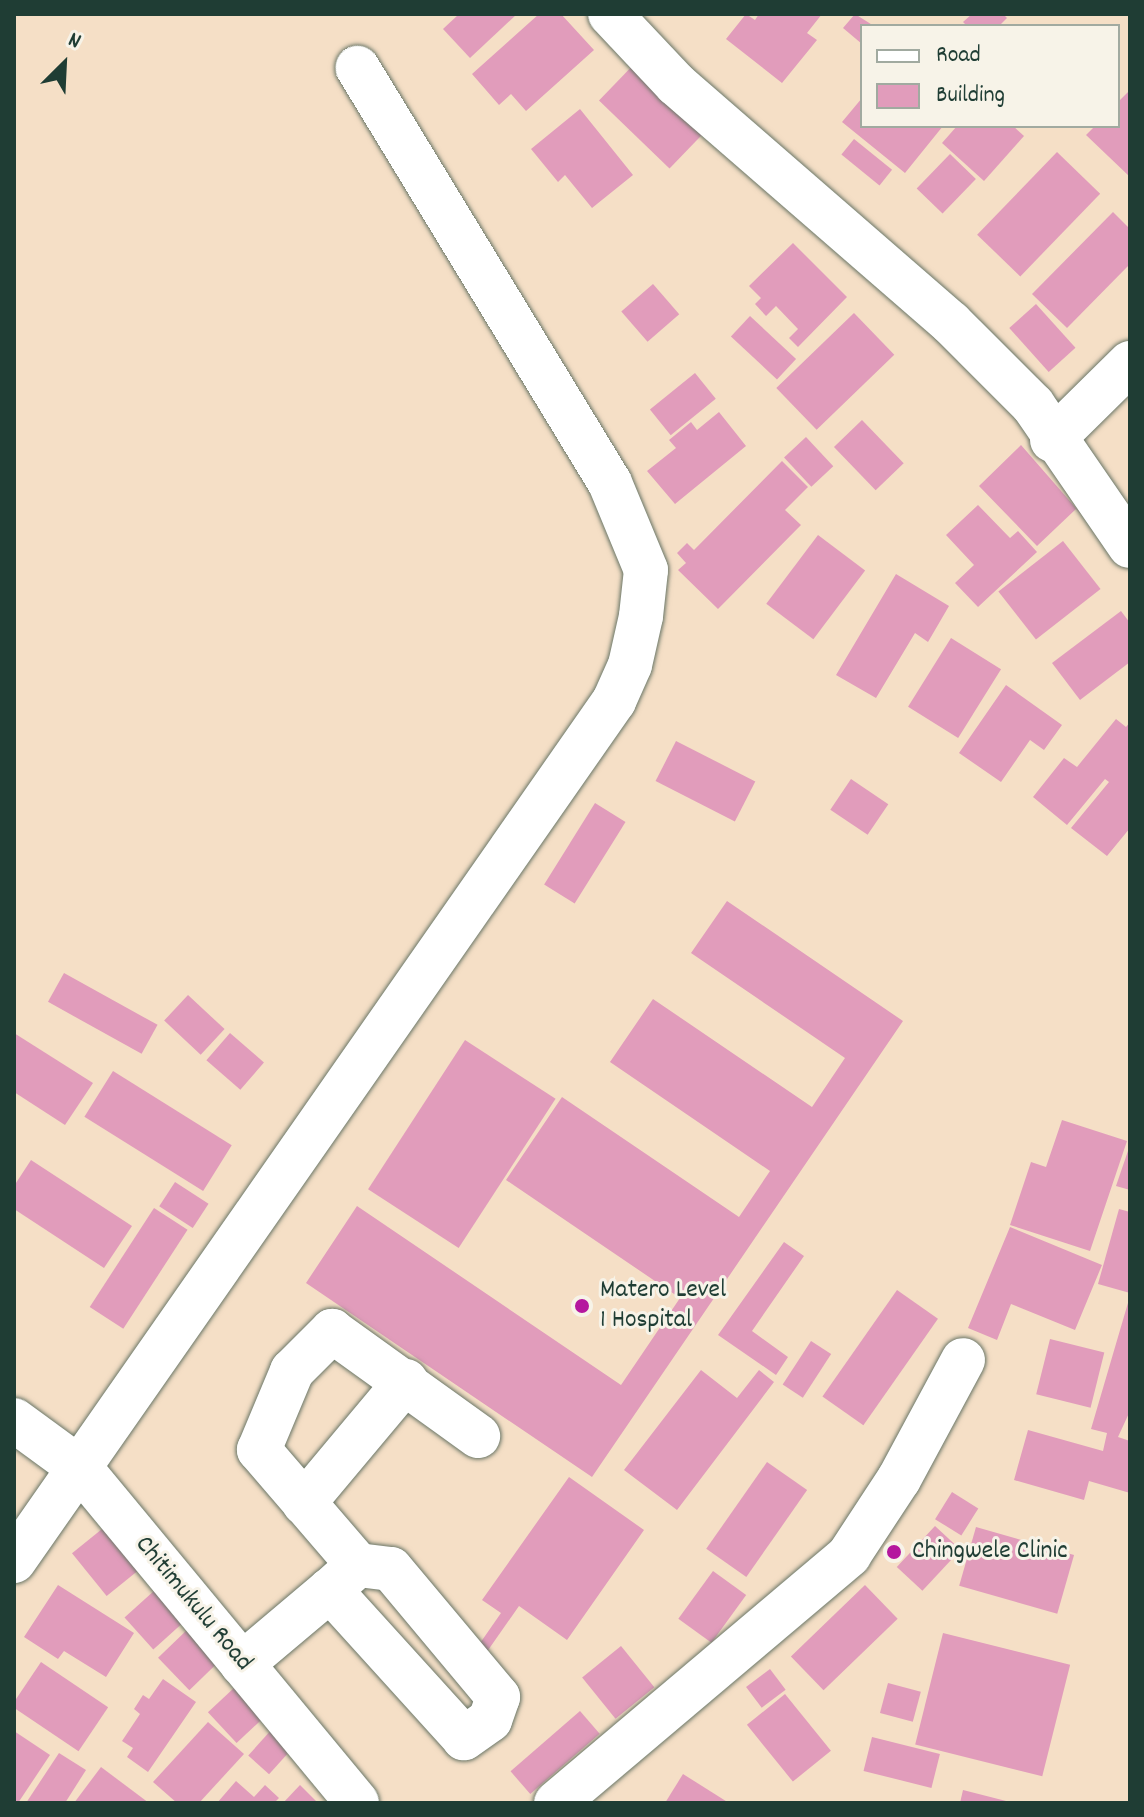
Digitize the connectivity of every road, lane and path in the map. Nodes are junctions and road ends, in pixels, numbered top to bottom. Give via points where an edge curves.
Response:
1 (610, 14) edge
2 (358, 68) dead end
3 (1130, 363) edge
4 (1052, 440) junction
5 (1130, 546) edge
6 (963, 1360) dead end
7 (406, 1381) junction
8 (14, 1420) edge
9 (478, 1436) dead end
10 (81, 1469) junction
11 (304, 1503) junction
12 (14, 1561) edge
13 (242, 1664) junction
14 (357, 1803) edge
15 (556, 1803) edge

1 - 4 street via 676,84 951,323 1033,405
2 - 10 street via 610,483 646,570 641,616 630,665 614,701
3 - 4 street
4 - 5 street
6 - 15 street via 899,1479 849,1555
7 - 9 street
7 - 11 street
7 - 11 street via 332,1331 292,1371 259,1450
8 - 10 street, Chitimukulu Road
10 - 12 street
10 - 13 street, Chitimukulu Road
11 - 13 street via 344,1578
13 - 14 street, Chitimukulu Road

